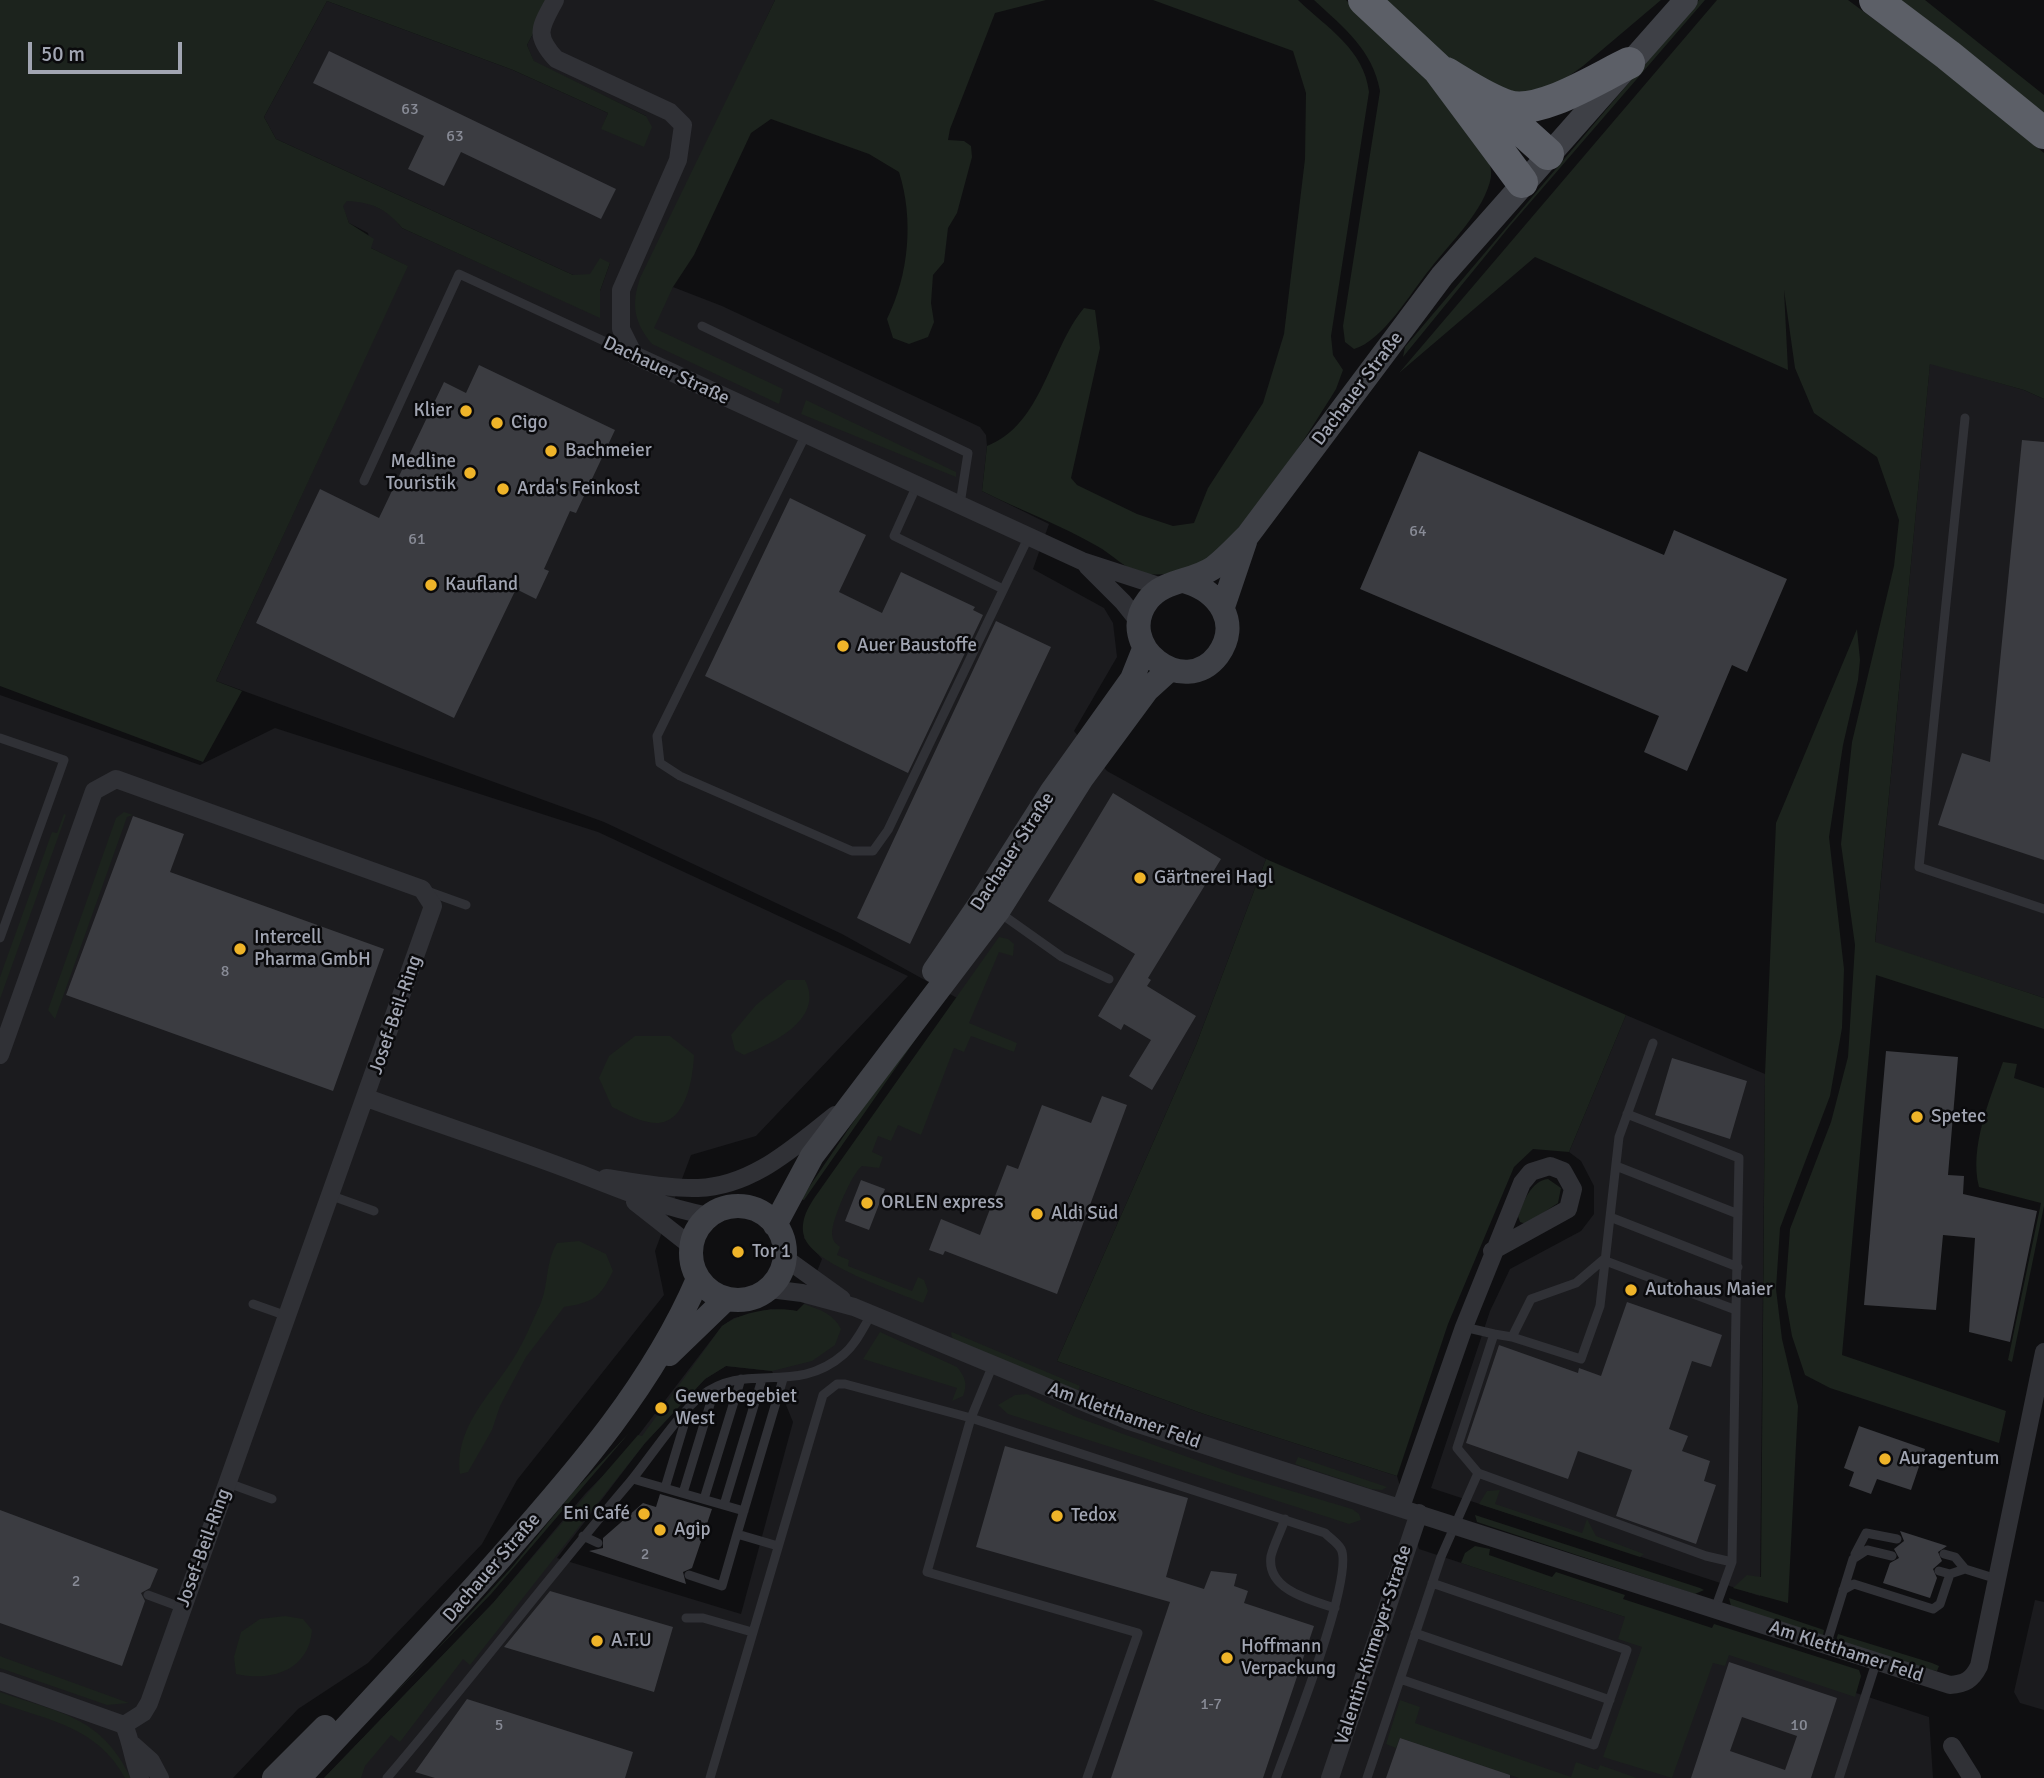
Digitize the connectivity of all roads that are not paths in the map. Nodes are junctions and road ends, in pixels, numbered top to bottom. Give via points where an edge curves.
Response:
1 (555, 0) edge
2 (1364, 0) edge
3 (1686, 0) edge
4 (1875, 0) edge
5 (1629, 63) junction
6 (1438, 69) junction
7 (1482, 94) junction
8 (2044, 133) edge
9 (1548, 154) junction
10 (1522, 182) junction
11 (702, 326) dead end
12 (634, 355) junction
13 (1965, 418) dead end
14 (805, 436) junction
15 (364, 481) dead end
16 (917, 485) junction
17 (960, 504) junction
18 (1248, 535) junction
19 (1028, 536) junction
20 (1082, 561) junction
21 (1187, 582) junction
22 (1162, 587) junction
23 (1003, 589) junction
24 (1223, 607) junction
25 (1139, 622) junction
26 (1144, 649) junction
27 (1169, 670) junction
28 (0, 737) edge
29 (422, 889) junction
30 (466, 905) dead end
31 (991, 905) junction
32 (2044, 909) edge
33 (0, 938) edge
34 (1109, 979) dead end
35 (6, 1020) edge
36 (1653, 1043) dead end
37 (0, 1055) edge
38 (367, 1098) junction
39 (855, 1100) junction
40 (1627, 1114) junction
41 (812, 1156) junction
42 (1616, 1166) junction
43 (582, 1174) junction
44 (621, 1192) junction
45 (332, 1196) junction
46 (752, 1208) junction
47 (374, 1211) dead end
48 (1738, 1214) junction
49 (709, 1216) junction
50 (1610, 1217) junction
51 (775, 1224) junction
52 (691, 1246) junction
53 (1492, 1251) junction
54 (785, 1258) junction
55 (1603, 1260) junction
56 (1738, 1267) junction
57 (698, 1279) junction
58 (770, 1289) junction
59 (726, 1299) junction
60 (253, 1304) dead end
61 (854, 1307) junction
62 (1736, 1310) junction
63 (871, 1315) junction
64 (289, 1316) junction
65 (1464, 1327) junction
66 (1494, 1334) junction
67 (1512, 1337) junction
68 (2044, 1352) edge
69 (992, 1367) junction
70 (821, 1370) junction
71 (651, 1371) junction
72 (741, 1379) junction
73 (762, 1379) junction
74 (783, 1379) junction
75 (715, 1388) junction
76 (829, 1388) junction
77 (689, 1410) junction
78 (971, 1418) junction
79 (1478, 1473) junction
80 (633, 1479) junction
81 (228, 1483) junction
82 (665, 1488) junction
83 (683, 1493) junction
84 (272, 1499) dead end
85 (704, 1499) junction
86 (724, 1505) junction
87 (1401, 1507) junction
88 (744, 1511) junction
89 (1419, 1513) junction
90 (1285, 1519) junction
91 (1453, 1524) junction
92 (737, 1534) junction
93 (583, 1536) junction
94 (1898, 1539) dead end
95 (598, 1544) dead end
96 (778, 1546) junction
97 (1944, 1554) dead end
98 (1892, 1556) dead end
99 (1853, 1559) junction
100 (1732, 1562) junction
101 (1965, 1569) junction
102 (1939, 1571) dead end
103 (1950, 1574) junction
104 (689, 1575) dead end
105 (1997, 1579) junction
106 (1432, 1583) junction
107 (1843, 1590) junction
108 (148, 1595) dead end
109 (183, 1608) junction
110 (1335, 1608) junction
111 (1715, 1609) junction
112 (686, 1618) dead end
113 (752, 1632) junction
114 (1416, 1633) junction
115 (1826, 1646) junction
116 (1876, 1663) junction
117 (1400, 1679) junction
118 (0, 1681) edge
119 (378, 1693) junction
120 (1610, 1700) junction
121 (124, 1726) junction
122 (133, 1745) junction
123 (1952, 1746) dead end
124 (140, 1778) edge
125 (160, 1778) edge
126 (274, 1778) edge
127 (300, 1778) edge
128 (387, 1778) edge
129 (710, 1778) edge
130 (1087, 1778) edge
131 (1276, 1778) edge
132 (1330, 1778) edge
133 (1367, 1778) edge
134 (1839, 1778) edge
135 (1972, 1778) edge

1 - 12 street via 540,29 543,45 556,59 670,111 683,125 678,160 621,290 621,329
2 - 6 highway
3 - 5 street, Dachauer Straße
4 - 8 highway
5 - 7 highway via 1537,106 1511,107
5 - 9 street, Dachauer Straße
6 - 7 highway
6 - 10 highway
7 - 9 highway
9 - 10 street, Dachauer Straße
10 - 18 street, Dachauer Straße via 1442,276
11 - 17 lane via 968,453
12 - 14 street, Dachauer Straße
12 - 15 lane, Dachauer Straße via 459,274
13 - 32 lane via 1919,867
14 - 16 street, Dachauer Straße
14 - 23 lane via 657,736 660,763 852,851 873,851 888,830
16 - 17 street, Dachauer Straße
16 - 23 lane via 894,536
17 - 19 street, Dachauer Straße
18 - 21 street, Dachauer Straße via 1213,567
18 - 24 street, Dachauer Straße
19 - 20 street, Dachauer Straße
19 - 23 lane
20 - 22 street, Dachauer Straße
20 - 25 street, Dachauer Straße
21 - 22 street, Dachauer Straße
21 - 24 street via 1213,594
22 - 25 street via 1146,603
24 - 27 street, Dachauer Straße via 1228,632 1218,655 1199,668
25 - 26 street, Dachauer Straße
26 - 27 street
26 - 31 street, Dachauer Straße via 1132,679 1052,791
27 - 31 street, Dachauer Straße via 1147,690
28 - 33 lane via 64,760
29 - 30 lane
29 - 35 street via 116,779 94,791
29 - 38 street, Josef-Beil-Ring via 433,906
31 - 34 lane via 1062,957
31 - 39 street, Dachauer Straße via 919,991 887,1058
35 - 37 street
36 - 40 lane
38 - 43 street
38 - 45 street, Josef-Beil-Ring
39 - 41 street, Dachauer Straße
39 - 43 street via 792,1149 740,1180 684,1188
40 - 42 lane
40 - 48 lane via 1739,1158
41 - 46 street, Dachauer Straße
41 - 51 street, Dachauer Straße
42 - 48 lane
42 - 50 lane
43 - 44 street
44 - 49 street
44 - 52 street
45 - 47 lane
45 - 64 street, Josef-Beil-Ring
46 - 49 street via 729,1207
46 - 51 street
48 - 56 lane
49 - 52 street via 698,1227
50 - 55 lane
50 - 56 lane
51 - 54 street
52 - 57 street
53 - 53 street via 1526,1177 1543,1167 1563,1171 1573,1189 1568,1209
53 - 65 street
54 - 58 street
54 - 61 street, Am Kletthamer Feld
55 - 62 lane
55 - 67 lane via 1576,1283 1531,1299
55 - 67 lane via 1600,1306 1581,1359
56 - 62 lane
57 - 59 street
57 - 71 street, Dachauer Straße
58 - 59 street via 749,1299
58 - 61 street, Am Kletthamer Feld
59 - 71 street, Dachauer Straße
60 - 64 lane
61 - 63 street, Am Kletthamer Feld
62 - 100 lane
63 - 69 street, Am Kletthamer Feld
63 - 70 lane via 845,1353
64 - 81 street, Josef-Beil-Ring
65 - 66 lane
65 - 87 street
66 - 67 lane
66 - 79 lane via 1457,1447
68 - 105 street, Am Kletthamer Feld
69 - 78 lane
69 - 87 street, Am Kletthamer Feld via 1129,1421
70 - 74 lane
70 - 76 lane
71 - 119 street, Dachauer Straße via 548,1504
72 - 73 lane
72 - 75 lane via 730,1379
72 - 85 lane
73 - 74 lane
73 - 86 lane
74 - 88 lane
75 - 77 lane via 700,1396
75 - 83 lane
76 - 78 lane via 852,1385
76 - 96 lane via 818,1406
77 - 80 lane
77 - 82 lane
78 - 90 lane
78 - 130 lane via 927,1572 1138,1633
79 - 91 lane
79 - 100 lane
80 - 82 lane
80 - 93 lane
81 - 84 lane
81 - 109 street, Josef-Beil-Ring
82 - 83 lane
83 - 85 lane
85 - 86 lane
86 - 88 lane
87 - 89 street, Am Kletthamer Feld
88 - 92 lane
89 - 91 street, Am Kletthamer Feld
89 - 132 street, Valentin-Kirmeyer-Straße
90 - 110 lane via 1325,1533 1341,1549 1343,1570
90 - 110 lane via 1271,1559 1277,1580 1294,1595
91 - 106 lane
91 - 111 street, Am Kletthamer Feld
92 - 96 lane
92 - 104 lane via 722,1586
93 - 95 lane
93 - 128 lane via 475,1675
94 - 99 lane via 1866,1533
96 - 113 lane
97 - 101 lane via 1955,1557
98 - 99 lane via 1867,1550
99 - 107 lane
100 - 111 lane
101 - 103 lane
101 - 105 lane
102 - 103 lane
103 - 107 lane via 1940,1604 1933,1609 1853,1584
105 - 116 street, Am Kletthamer Feld via 1979,1666 1964,1684 1940,1683
106 - 114 lane
106 - 120 lane via 1627,1650
107 - 115 lane
108 - 109 lane
109 - 121 street, Josef-Beil-Ring via 149,1703 144,1713
110 - 131 lane
111 - 115 street, Am Kletthamer Feld
112 - 113 lane via 703,1618
113 - 129 lane
114 - 117 lane
114 - 120 lane
115 - 116 street, Am Kletthamer Feld
116 - 134 lane
117 - 120 lane via 1594,1745
117 - 133 lane
118 - 121 street
119 - 126 street, Dachauer Straße via 327,1725
119 - 127 street, Dachauer Straße
121 - 122 street
122 - 124 street
122 - 125 street
123 - 135 street

